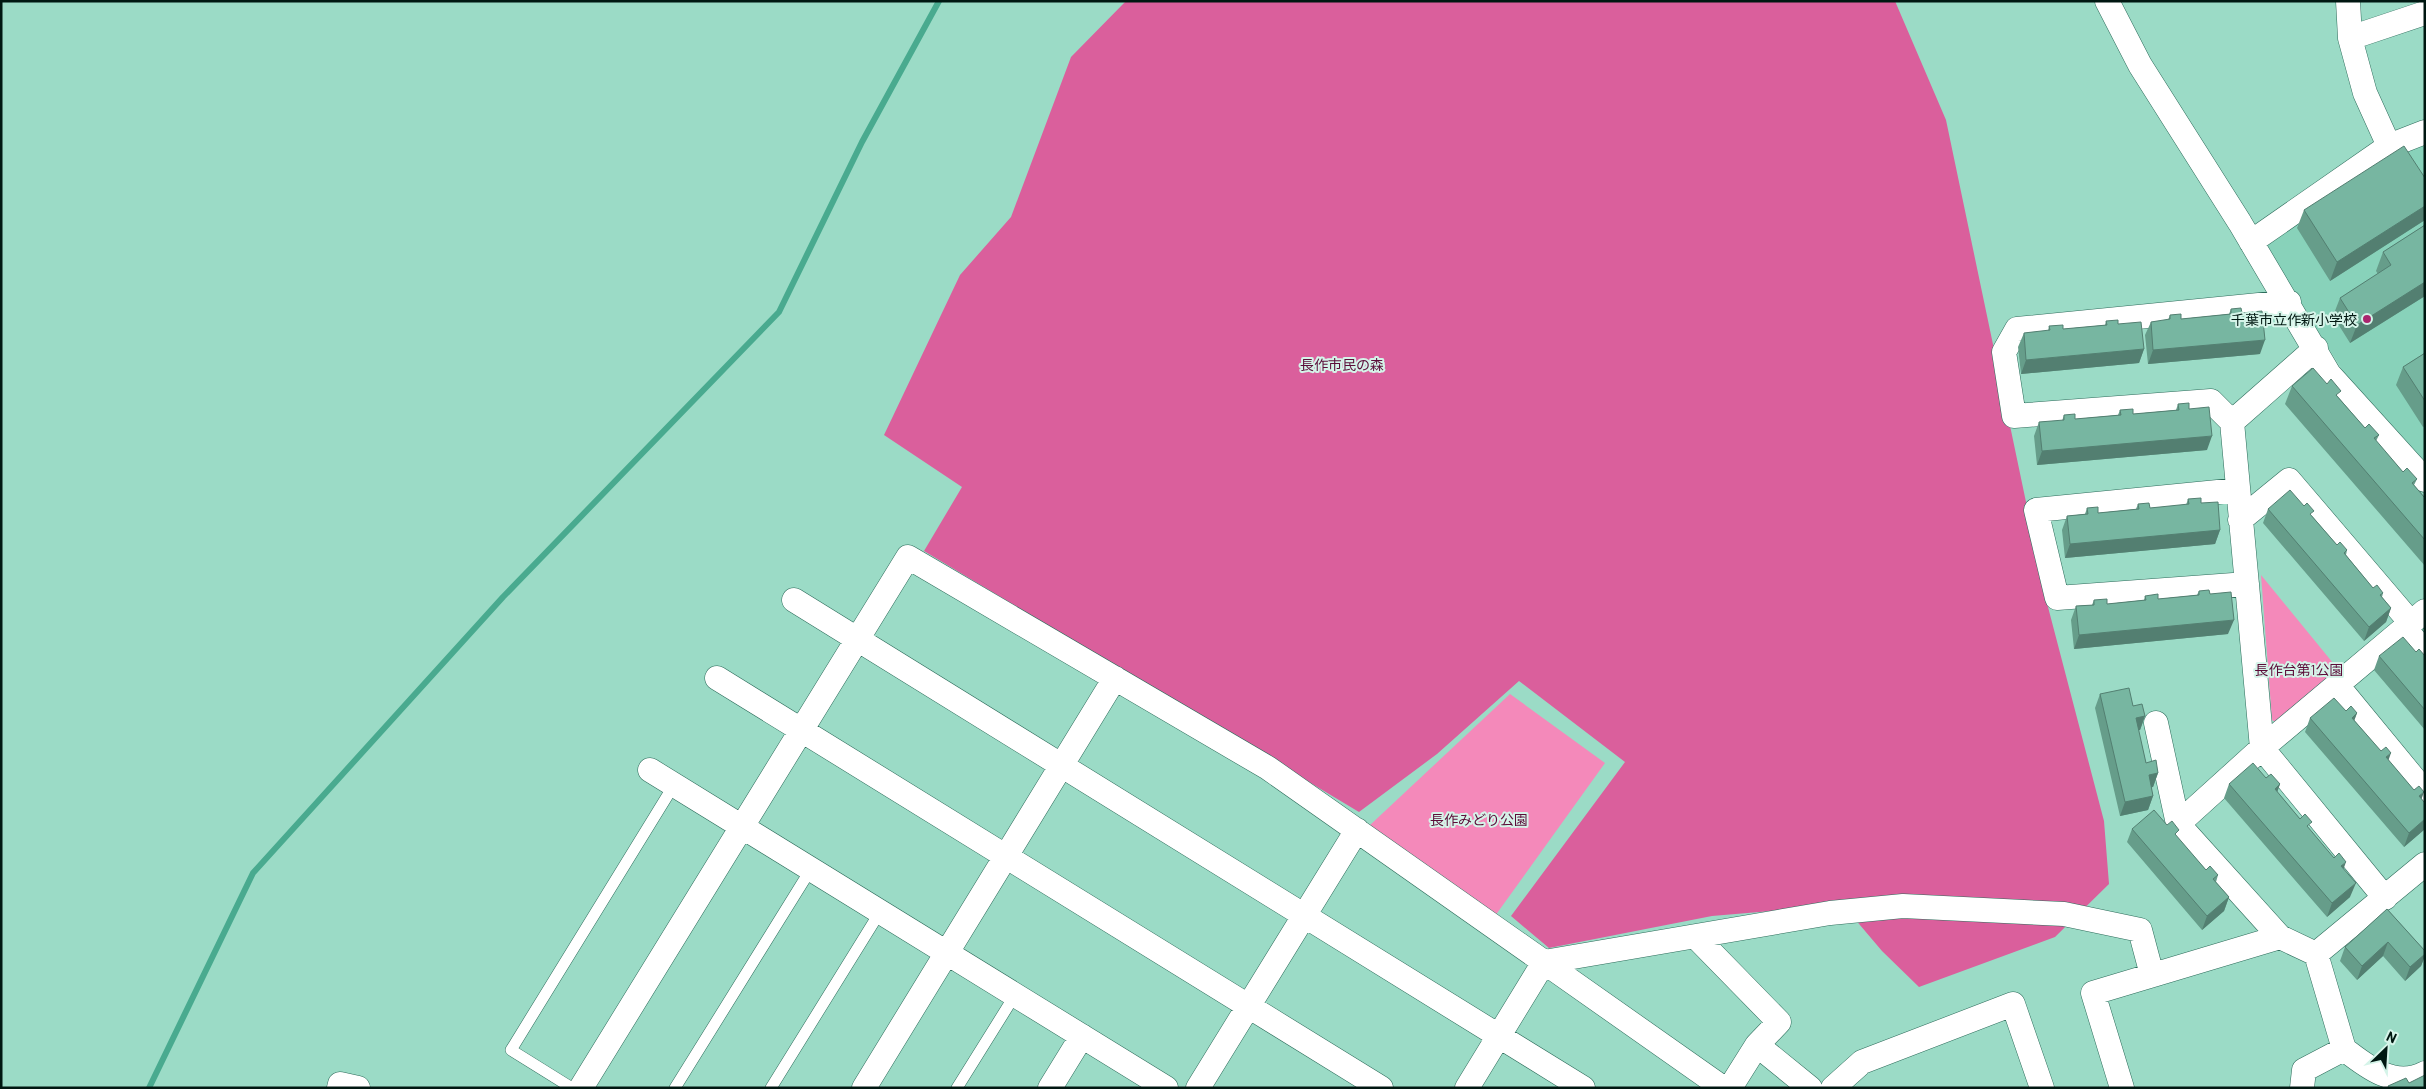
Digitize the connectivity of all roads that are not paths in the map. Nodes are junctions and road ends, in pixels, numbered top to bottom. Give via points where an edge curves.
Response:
1 (2107, 1) edge
2 (2348, 1) edge
3 (2425, 13) edge
4 (2350, 38) junction
5 (2425, 132) edge
6 (2389, 146) junction
7 (2251, 242) junction
8 (2289, 302) junction
9 (2316, 348) junction
10 (2232, 422) junction
11 (2425, 480) edge
12 (2238, 490) junction
13 (2240, 520) junction
14 (2247, 584) junction
15 (794, 600) dead end
16 (2414, 621) edge
17 (857, 639) junction
18 (2425, 652) edge
19 (717, 678) dead end
20 (1115, 678) junction
21 (2337, 685) junction
22 (2156, 723) dead end
23 (801, 730) junction
24 (2262, 748) junction
25 (1062, 766) junction
26 (650, 770) dead end
27 (674, 785) junction
28 (2425, 792) edge
29 (2178, 824) junction
30 (742, 827) junction
31 (1357, 830) junction
32 (1006, 856) junction
33 (2425, 864) edge
34 (811, 869) junction
35 (2385, 898) junction
36 (880, 912) junction
37 (1304, 915) junction
38 (1696, 937) junction
39 (2280, 937) junction
40 (947, 953) junction
41 (2316, 954) junction
42 (1544, 962) junction
43 (2152, 975) junction
44 (1015, 995) junction
45 (1248, 1006) junction
46 (1082, 1036) junction
47 (1499, 1036) junction
48 (1756, 1045) junction
49 (2344, 1049) junction
50 (2425, 1073) edge
51 (339, 1088) edge
52 (358, 1088) edge
53 (572, 1088) edge
54 (581, 1088) edge
55 (675, 1088) edge
56 (771, 1088) edge
57 (864, 1088) edge
58 (957, 1088) edge
59 (1050, 1088) edge
60 (1166, 1088) edge
61 (1198, 1088) edge
62 (1381, 1088) edge
63 (1467, 1088) edge
64 (1583, 1088) edge
65 (1722, 1088) edge
66 (1730, 1088) edge
67 (1810, 1088) edge
68 (1833, 1088) edge
69 (2042, 1088) edge
70 (2122, 1088) edge
71 (2302, 1088) edge

1 - 7 street via 2140,65
2 - 4 street
3 - 4 street
4 - 6 street via 2365,93
5 - 6 street
6 - 7 street
7 - 8 street
8 - 9 street
8 - 10 street via 2017,329 2004,352 2014,416 2211,401
9 - 10 street
9 - 11 street via 2329,374
10 - 12 street
12 - 13 street
12 - 14 street via 2036,510 2057,598
13 - 14 street
13 - 16 street via 2289,480
14 - 24 street
15 - 17 street
16 - 18 street
16 - 21 street
17 - 20 street via 908,557
17 - 23 street
17 - 25 street
19 - 23 street
20 - 25 street
20 - 31 street via 1268,768
21 - 24 street
21 - 28 street
22 - 29 street
23 - 30 street
23 - 32 street
24 - 29 street
24 - 35 street
25 - 32 street
25 - 37 street
26 - 27 street
27 - 30 street
27 - 53 lane via 512,1050
29 - 39 street
30 - 34 street
30 - 54 street
31 - 37 street
31 - 42 street
32 - 40 street
32 - 45 street
33 - 35 street
34 - 36 street
34 - 55 lane
35 - 41 street
36 - 40 street
36 - 56 lane
37 - 45 street
37 - 47 street
38 - 42 street
38 - 43 street via 1830,913 1904,906 2064,914 2140,930
38 - 48 street via 1779,1022
39 - 41 street
39 - 43 street
40 - 44 street
40 - 57 street
41 - 49 street
42 - 47 street
42 - 65 street
43 - 70 street via 2093,993
44 - 46 street
44 - 58 lane
45 - 61 street
45 - 62 street
46 - 59 street
46 - 60 street
47 - 63 street
47 - 64 street
48 - 66 street
48 - 67 street
49 - 50 street via 2378,1073 2402,1080
49 - 71 street via 2304,1070
51 - 52 street via 340,1084
68 - 69 street via 1862,1062 2013,1004

